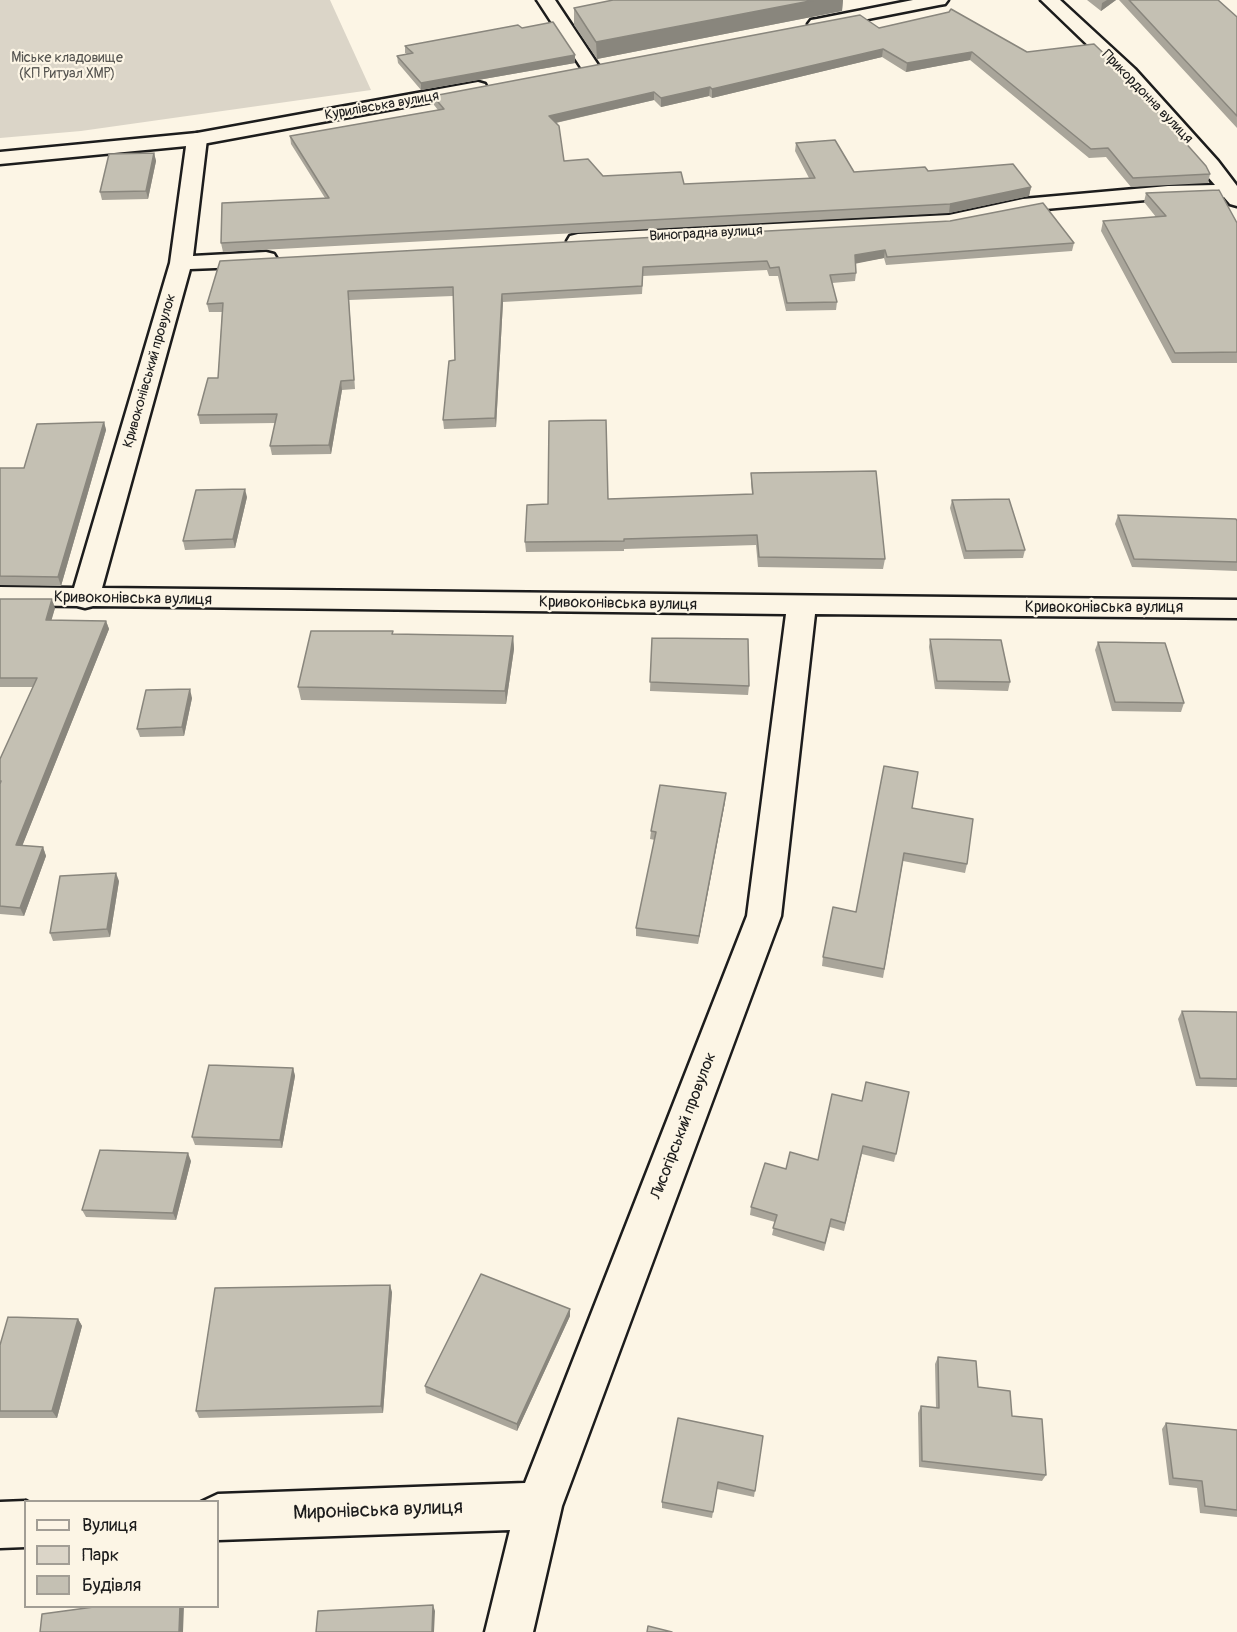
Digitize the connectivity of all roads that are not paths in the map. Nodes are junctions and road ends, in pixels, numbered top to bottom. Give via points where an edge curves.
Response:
1 (546, 0) edge
2 (939, 0) edge
3 (1050, 0) edge
4 (800, 27) edge
5 (615, 63) edge
6 (591, 68) junction
7 (568, 72) edge
8 (499, 85) edge
9 (197, 139) junction
10 (0, 158) edge
11 (1237, 163) edge
12 (1211, 165) junction
13 (1234, 195) edge
14 (559, 243) edge
15 (287, 258) edge
16 (181, 263) junction
17 (0, 596) edge
18 (85, 599) junction
19 (801, 606) junction
20 (1237, 609) edge
21 (539, 1506) junction
22 (219, 1517) edge
23 (24, 1524) edge
24 (0, 1525) edge
25 (509, 1632) edge

1 - 6 street
2 - 4 street
3 - 12 street, Прикордонна вулиця via 1128,73
5 - 6 street
6 - 7 street
8 - 9 street, Курилівська вулиця
9 - 10 street, Курилівська вулиця
9 - 16 street, Кривоконівський провулок
11 - 12 street
12 - 13 street, Прикордонна вулиця
13 - 14 street, Виноградна вулиця via 1168,192 1023,206 949,221
15 - 16 street
16 - 18 street, Кривоконівський провулок
17 - 18 street, Кривоконівська вулиця
18 - 19 street, Кривоконівська вулиця
19 - 20 street, Кривоконівська вулиця
19 - 21 street, Лисогірський провулок via 764,916
21 - 22 street, Миронівська вулиця
21 - 25 street, Лисогірський провулок
23 - 24 street

